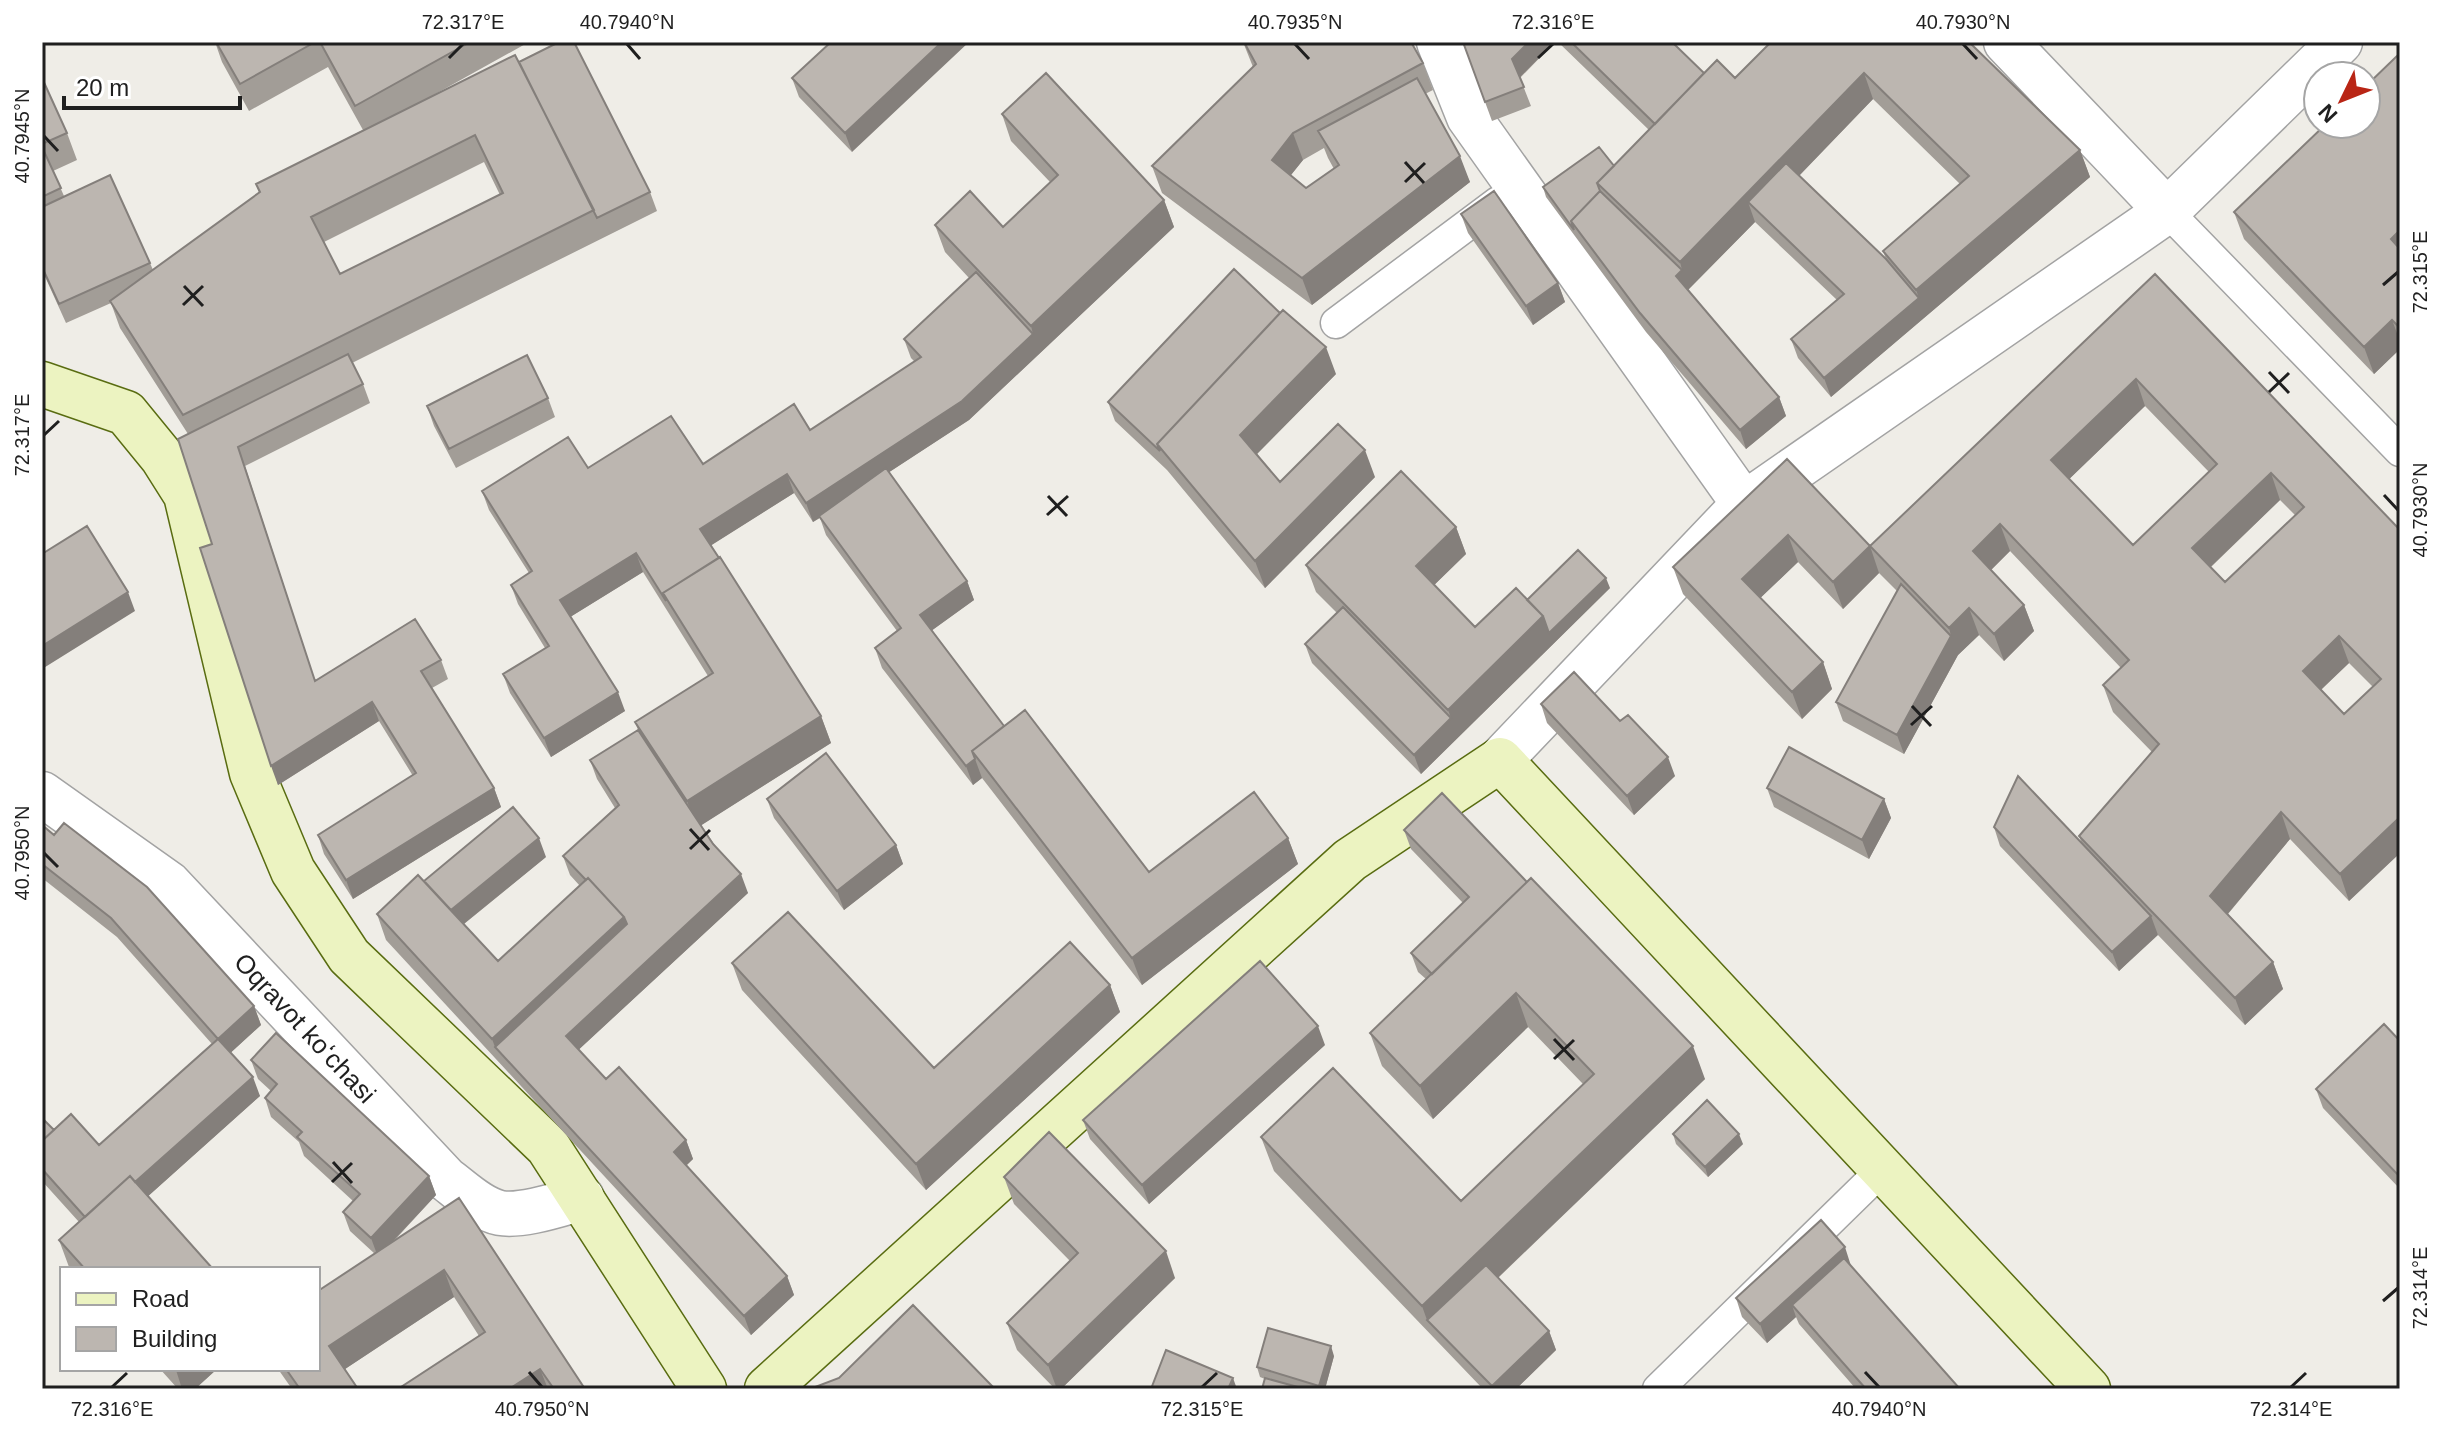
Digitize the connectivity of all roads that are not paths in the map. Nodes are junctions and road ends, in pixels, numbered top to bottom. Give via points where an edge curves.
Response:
1 (1439, 42) edge
2 (2006, 42) edge
3 (2340, 42) edge
4 (1519, 186) junction
5 (2167, 211) junction
6 (1336, 323) dead end
7 (42, 384) edge
8 (2400, 451) edge
9 (1744, 504) junction
10 (1500, 760) junction
11 (42, 794) edge
12 (1883, 1169) junction
13 (582, 1198) junction
14 (704, 1389) edge
15 (767, 1389) edge
16 (1658, 1389) edge
17 (2088, 1389) edge

1 - 4 street via 1469,117
2 - 5 street
3 - 5 street
4 - 6 lane
4 - 9 street
5 - 8 lane
5 - 9 street
7 - 13 street via 126,413 186,495 252,773 293,871 349,956 548,1147
9 - 10 street
10 - 12 street
10 - 15 street via 1350,860
11 - 13 street, Oqravot koʻchasi via 169,884 472,1199 500,1213
12 - 16 lane
12 - 17 street
13 - 14 street

